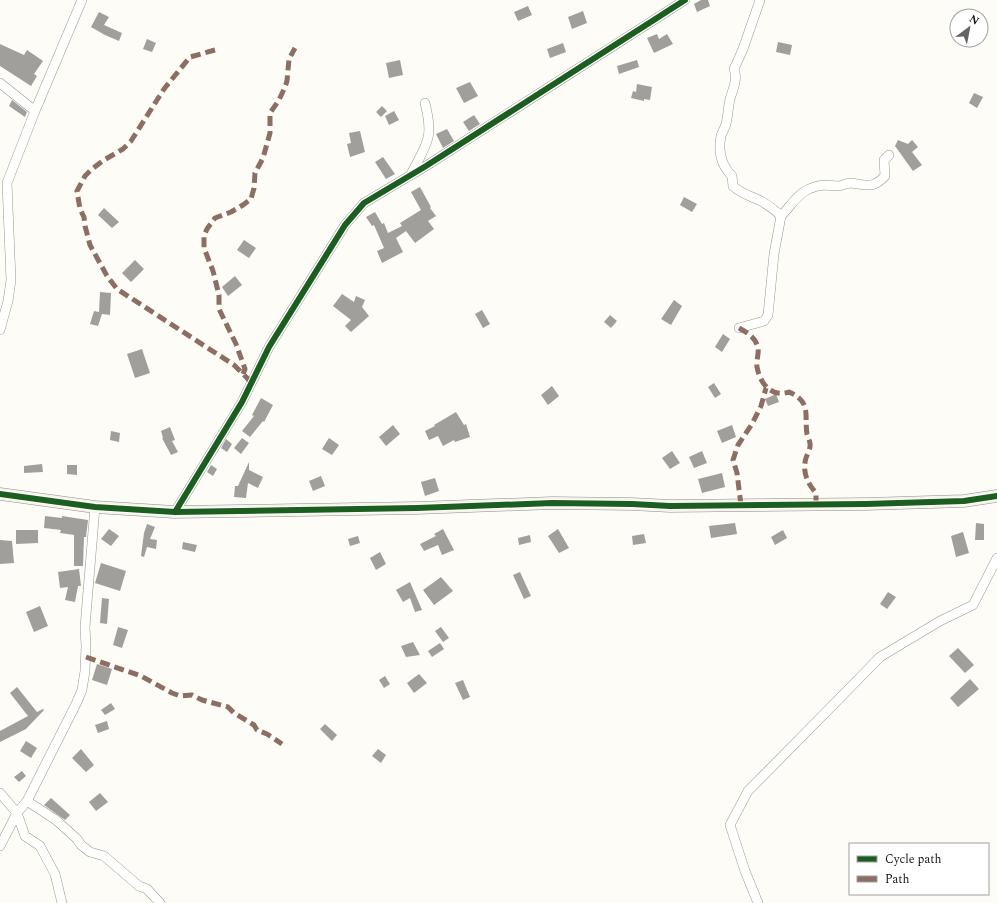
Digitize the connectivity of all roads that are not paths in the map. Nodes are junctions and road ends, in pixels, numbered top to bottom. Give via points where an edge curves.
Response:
1 (82, 0) edge
2 (684, 0) edge
3 (760, 0) edge
4 (0, 83) edge
5 (424, 103) dead end
6 (35, 111) junction
7 (889, 155) dead end
8 (410, 176) junction
9 (781, 216) junction
10 (739, 328) dead end
11 (0, 330) edge
12 (0, 494) edge
13 (997, 496) edge
14 (95, 506) junction
15 (175, 512) junction
16 (997, 558) edge
17 (0, 793) edge
18 (27, 801) junction
19 (17, 813) junction
20 (0, 846) edge
21 (62, 903) edge
22 (160, 903) edge
23 (758, 903) edge

1 - 6 street
2 - 8 street
3 - 9 street via 734,69 736,76 720,151 726,170 732,176 733,186 774,209
4 - 6 street
5 - 8 street via 430,126 429,135 423,153
6 - 11 street via 7,183 11,280
7 - 9 street via 884,160 885,176 879,182 866,186 850,183 809,189 800,194
8 - 15 street via 364,203 345,225 269,346 242,402
9 - 10 street via 768,315 764,321
12 - 14 street
13 - 15 street via 964,501 851,505 676,506 552,503
14 - 15 street
14 - 18 street via 82,690
16 - 23 street via 973,605 940,621 880,657 748,791 730,825
17 - 19 street
18 - 19 street
18 - 22 street via 56,820 90,852 104,856 139,886 147,889
19 - 20 street
19 - 21 street via 25,836 40,846 55,874

